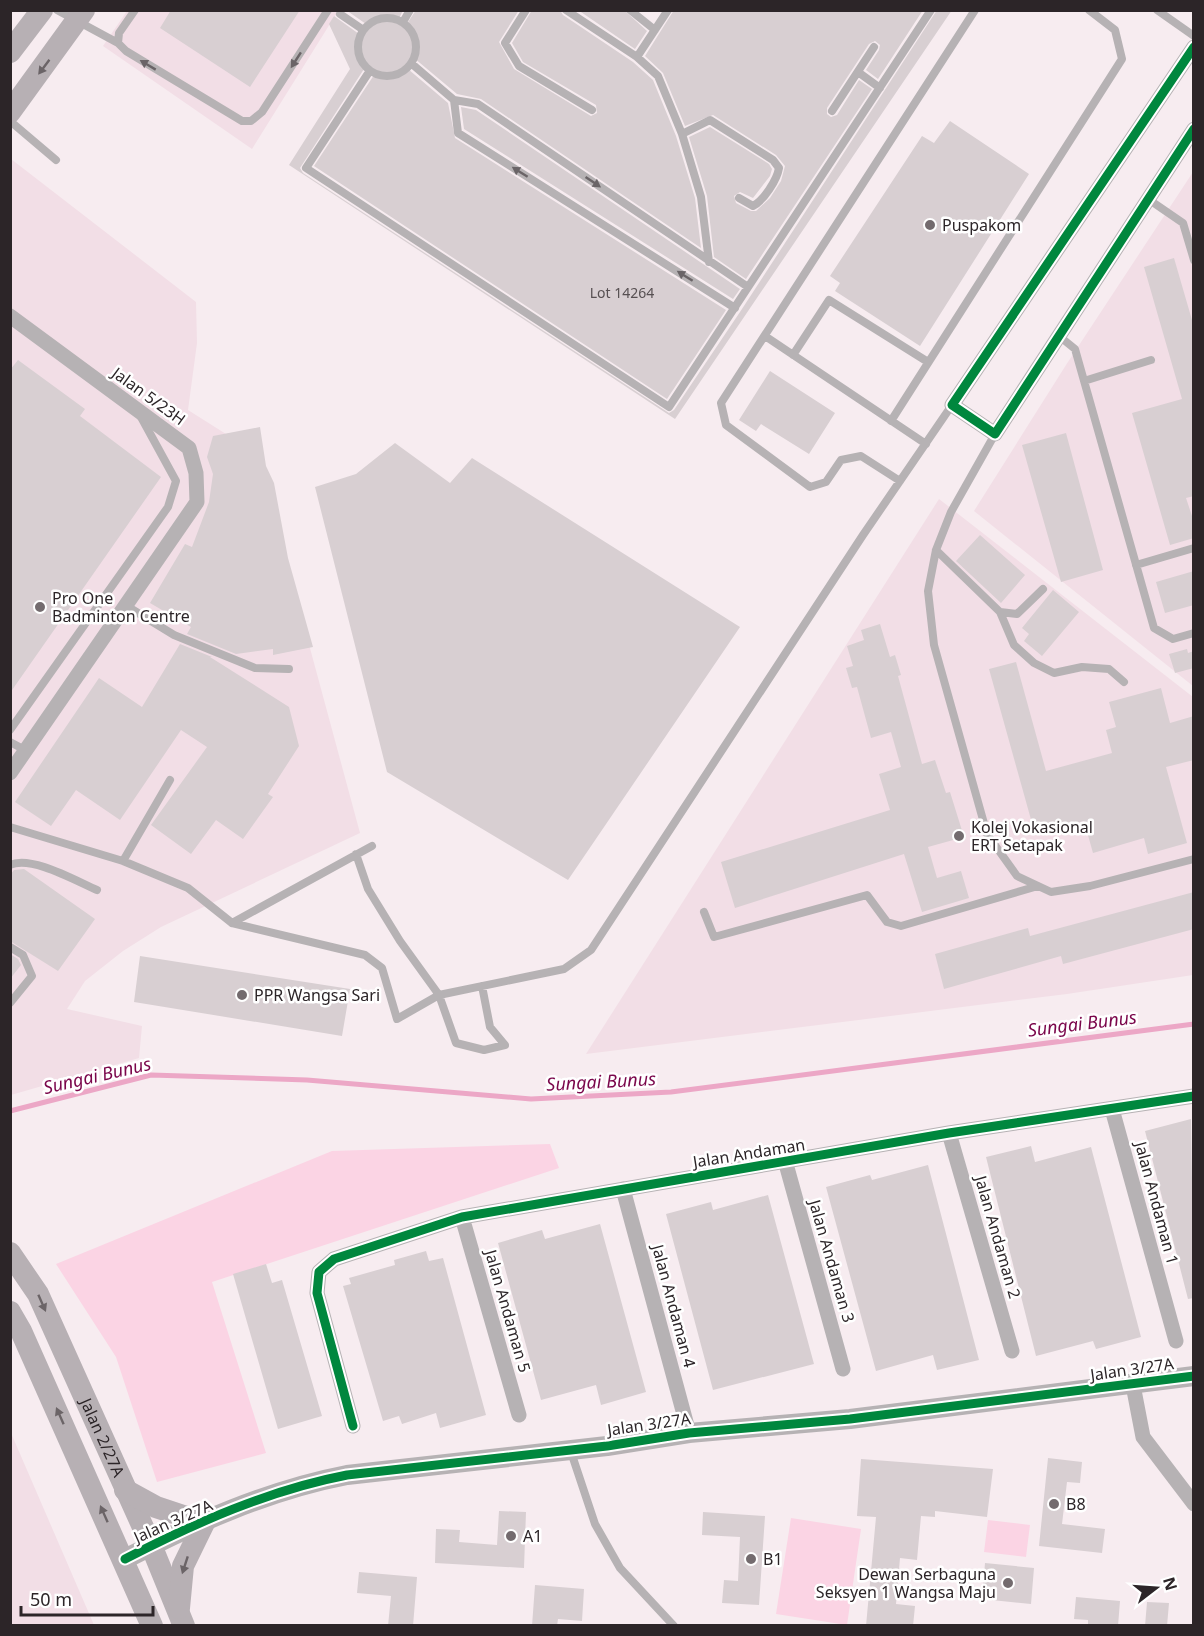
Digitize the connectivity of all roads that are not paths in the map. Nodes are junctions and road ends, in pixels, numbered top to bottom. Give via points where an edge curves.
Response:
1 (42, 10) edge
2 (57, 10) edge
3 (135, 10) edge
4 (328, 10) edge
5 (410, 10) edge
6 (526, 10) edge
7 (566, 10) edge
8 (630, 10) edge
9 (668, 10) edge
10 (931, 10) edge
11 (975, 10) edge
12 (1089, 10) edge
13 (1157, 10) edge
14 (340, 14) dead end
15 (80, 16) edge
16 (403, 22) junction
17 (362, 29) junction
18 (655, 30) junction
19 (1194, 36) edge
20 (118, 43) junction
21 (874, 47) dead end
22 (1194, 47) edge
23 (10, 52) edge
24 (637, 57) junction
25 (412, 64) junction
26 (369, 72) junction
27 (858, 72) junction
28 (880, 88) junction
29 (454, 100) junction
30 (592, 110) dead end
31 (832, 111) dead end
32 (10, 112) edge
33 (10, 121) edge
34 (1194, 129) edge
35 (682, 134) junction
36 (56, 160) dead end
37 (739, 198) dead end
38 (1149, 199) junction
39 (1194, 260) edge
40 (710, 262) junction
41 (748, 287) junction
42 (735, 308) junction
43 (10, 316) edge
44 (765, 336) junction
45 (1059, 336) junction
46 (793, 355) junction
47 (1151, 360) dead end
48 (928, 362) junction
49 (1084, 381) junction
50 (952, 405) junction
51 (136, 409) junction
52 (891, 421) junction
53 (995, 434) junction
54 (926, 444) junction
55 (900, 482) junction
56 (1194, 548) edge
57 (936, 550) junction
58 (1136, 565) junction
59 (1043, 589) dead end
60 (125, 605) junction
61 (1000, 612) junction
62 (1194, 633) edge
63 (289, 669) dead end
64 (1124, 682) dead end
65 (10, 730) edge
66 (10, 742) edge
67 (25, 750) junction
68 (11, 773) edge
69 (170, 780) dead end
70 (10, 827) edge
71 (372, 846) dead end
72 (356, 854) junction
73 (1194, 859) edge
74 (123, 861) junction
75 (10, 865) edge
76 (1038, 886) junction
77 (97, 890) dead end
78 (704, 912) dead end
79 (232, 922) junction
80 (10, 947) edge
81 (482, 986) junction
82 (439, 995) junction
83 (10, 1003) edge
84 (1194, 1096) edge
85 (1112, 1109) junction
86 (949, 1133) junction
87 (786, 1164) junction
88 (623, 1189) junction
89 (462, 1217) junction
90 (10, 1253) edge
91 (10, 1312) edge
92 (1176, 1341) dead end
93 (1012, 1351) dead end
94 (843, 1369) dead end
95 (1194, 1376) edge
96 (1133, 1385) junction
97 (519, 1415) dead end
98 (353, 1426) dead end
99 (689, 1433) junction
100 (570, 1450) junction
101 (125, 1490) junction
102 (1194, 1504) edge
103 (204, 1523) junction
104 (151, 1545) junction
105 (125, 1559) junction
106 (182, 1618) edge
107 (152, 1626) edge
108 (674, 1626) edge

1 - 23 main road
2 - 15 lane
3 - 20 lane
4 -> 20 lane via 262,112 251,121 242,121
5 - 16 lane
6 - 30 lane via 505,43 512,56 519,66
7 - 24 lane
8 - 18 lane
9 - 18 lane
10 - 28 lane
11 - 44 lane
12 - 48 lane via 1115,30 1122,59
13 - 19 lane
14 - 17 lane
15 - 20 lane
15 -> 32 main road
16 - 17 lane via 389,18 373,21
16 - 25 lane via 413,33 417,50
17 - 26 lane via 357,43 360,60
18 - 24 lane
21 - 27 lane
22 - 50 street
24 - 35 lane via 658,76
25 - 26 lane via 401,74 384,77
25 - 29 lane
26 - 42 lane via 306,168 669,407
27 - 28 lane
27 - 31 lane
28 - 41 lane
29 -> 40 lane via 478,104
42 -> 29 lane via 458,133
33 - 36 lane
34 - 38 street
35 - 37 lane via 710,120 773,160 778,174 759,203 753,206
35 - 40 lane via 701,197
38 - 39 lane via 1183,224
38 - 45 street
40 - 41 lane
41 - 42 lane
43 - 51 street, Jalan 5/23H
44 - 46 lane
44 - 55 lane via 721,403 726,425 810,487 826,482 841,460 861,456
45 - 49 lane via 1076,349
45 - 53 street
46 - 48 lane via 829,300
46 - 52 lane
47 - 49 lane
48 - 52 lane
49 - 58 lane
50 - 53 street
50 - 54 lane
51 - 60 street, Jalan 5/23H via 189,448 196,473 197,502
51 - 65 lane via 176,481 168,507
52 - 54 lane
53 - 57 lane via 951,512
54 - 55 lane
55 - 81 lane via 591,950 564,969
56 - 58 lane
57 - 61 lane
57 - 76 lane via 928,591 934,645 987,834 1017,876
58 - 62 lane via 1154,628 1173,639
59 - 61 lane via 1017,614
60 - 63 lane via 174,635 255,668
60 - 67 street, Jalan 5/23H
61 - 64 lane via 1014,645 1034,663 1054,673 1082,667 1109,669
66 - 67 lane
67 - 68 street, Jalan 5/23H
69 - 74 lane
70 - 74 lane
71 - 72 lane
72 - 79 lane
72 - 82 lane via 368,889
73 - 76 lane via 1090,886 1051,892
74 - 79 lane via 188,888
75 - 77 lane via 18,861 34,864
76 - 78 lane via 901,926 887,922 867,895 714,937
79 - 82 lane via 366,954 382,968 397,1019
80 - 83 lane via 23,955 32,976
81 - 82 lane
81 - 82 lane via 490,1027 505,1045 484,1050 456,1044
84 - 85 street, Jalan Andaman
85 - 86 street, Jalan Andaman
85 - 92 street, Jalan Andaman 1
86 - 87 street, Jalan Andaman
86 - 93 street, Jalan Andaman 2
87 - 88 street, Jalan Andaman
87 - 94 street, Jalan Andaman 3
88 - 89 street, Jalan Andaman
88 - 99 street, Jalan Andaman 4
89 - 97 street, Jalan Andaman 5
89 - 98 street, Jalan Andaman via 334,1258 320,1272 316,1293
90 -> 101 main road, Jalan 2/27A via 38,1294
105 -> 91 main road, Jalan 2/27A
95 - 96 street, Jalan 3/27A
96 - 99 street, Jalan 3/27A via 850,1419
96 - 102 street via 1143,1437
99 - 100 street, Jalan 3/27A
100 - 103 street, Jalan 3/27A via 310,1482 266,1495
100 - 108 lane via 595,1524 620,1568
101 - 103 main road via 156,1507
101 - 104 main road, Jalan 2/27A
103 - 104 street, Jalan 3/27A
103 -> 106 main road via 183,1566
104 - 105 street, Jalan 3/27A
104 - 106 main road, Jalan 2/27A
105 - 107 main road, Jalan 2/27A

